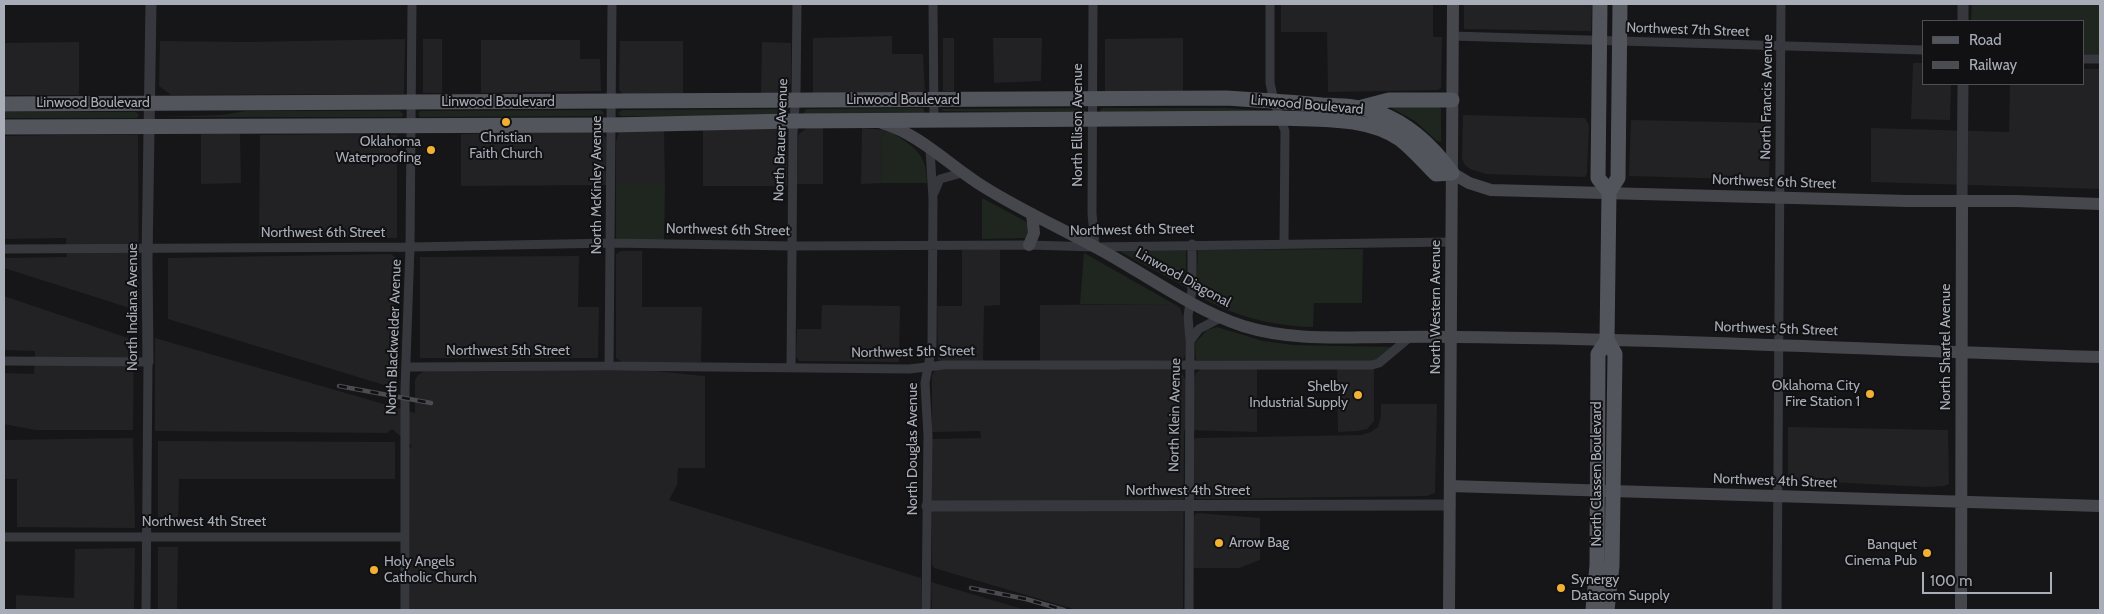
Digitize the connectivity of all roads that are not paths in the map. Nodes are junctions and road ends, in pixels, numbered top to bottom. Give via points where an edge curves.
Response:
1 (151, 4) edge
2 (412, 4) edge
3 (612, 4) edge
4 (798, 4) edge
5 (933, 4) edge
6 (1093, 4) edge
7 (1270, 4) edge
8 (1453, 4) edge
9 (1600, 4) edge
10 (1620, 4) edge
11 (1781, 4) edge
12 (1963, 4) edge
13 (1963, 20) edge
14 (1452, 36) junction
15 (1600, 41) junction
16 (1619, 42) junction
17 (1781, 46) junction
18 (1922, 50) edge
19 (2084, 59) edge
20 (2100, 59) edge
21 (1963, 85) edge
22 (796, 100) junction
23 (933, 100) junction
24 (1093, 100) junction
25 (1452, 100) junction
26 (611, 101) junction
27 (1274, 101) junction
28 (411, 102) junction
29 (150, 103) junction
30 (4, 104) edge
31 (1360, 108) junction
32 (1280, 118) junction
33 (1093, 119) junction
34 (934, 120) junction
35 (794, 121) junction
36 (876, 121) junction
37 (611, 125) junction
38 (410, 126) junction
39 (4, 127) edge
40 (148, 127) junction
41 (930, 149) junction
42 (962, 173) junction
43 (1452, 173) junction
44 (1609, 192) junction
45 (1780, 198) junction
46 (933, 199) junction
47 (1962, 201) junction
48 (2100, 204) edge
49 (1032, 214) junction
50 (1451, 242) junction
51 (611, 243) junction
52 (1284, 243) junction
53 (1192, 244) junction
54 (932, 245) junction
55 (1029, 245) junction
56 (792, 246) junction
57 (1095, 247) junction
58 (147, 248) junction
59 (410, 248) junction
60 (4, 249) edge
61 (1190, 302) junction
62 (1220, 318) junction
63 (1451, 336) junction
64 (1410, 337) junction
65 (1607, 340) junction
66 (1190, 341) junction
67 (1779, 344) junction
68 (1961, 352) junction
69 (2100, 357) edge
70 (4, 361) edge
71 (148, 362) junction
72 (1190, 365) junction
73 (609, 366) junction
74 (406, 367) junction
75 (928, 367) junction
76 (792, 368) junction
77 (1450, 486) junction
78 (1605, 491) junction
79 (1778, 496) junction
80 (1960, 502) junction
81 (1450, 505) junction
82 (927, 506) junction
83 (1188, 506) junction
84 (2100, 506) edge
85 (4, 537) edge
86 (147, 537) junction
87 (404, 537) junction
88 (146, 610) edge
89 (405, 610) edge
90 (926, 610) edge
91 (1189, 610) edge
92 (1449, 610) edge
93 (1593, 610) edge
94 (1608, 610) edge
95 (1777, 610) edge
96 (1961, 610) edge

1 - 29 street, North Indiana Avenue
2 - 28 street, North Blackwelder Avenue
3 - 26 street, North McKinley Avenue
4 - 22 street, North Brauer Avenue
5 - 23 street
6 - 24 street, North Ellison Avenue
7 - 27 street via 1270,83
8 - 14 main road, North Western Avenue
9 - 15 main road, North Classen Boulevard
10 - 16 main road, North Classen Boulevard
11 - 17 street, North Francis Avenue
12 - 13 street
14 - 15 street, Northwest 7th Street
14 - 25 main road, North Western Avenue
15 - 16 street, Northwest 7th Street
15 - 44 main road, North Classen Boulevard via 1598,178
16 - 17 street, Northwest 7th Street
16 - 44 main road, North Classen Boulevard via 1618,178
17 - 18 street, Northwest 7th Street
17 - 45 street, North Francis Avenue
19 - 20 street
21 - 47 street, North Shartel Avenue
22 - 23 main road, Linwood Boulevard
22 - 26 main road, Linwood Boulevard
22 - 35 street, North Brauer Avenue
23 - 24 main road, Linwood Boulevard
23 - 34 street
24 - 27 main road, Linwood Boulevard via 1226,98
24 - 33 street, North Ellison Avenue
25 - 31 main road via 1389,100
25 - 43 main road, North Western Avenue
26 - 28 main road, Linwood Boulevard
26 - 37 street, North McKinley Avenue
27 - 31 main road, Linwood Boulevard
27 - 32 street
28 - 29 main road, Linwood Boulevard
28 - 38 street, North Blackwelder Avenue
29 - 30 main road, Linwood Boulevard
29 - 40 street, North Indiana Avenue
31 - 43 main road, Linwood Boulevard via 1404,125 1438,155
32 - 33 main road, Linwood Boulevard
32 - 43 main road, Linwood Boulevard via 1374,126 1402,141 1436,174
32 - 52 street via 1285,131
33 - 34 main road, Linwood Boulevard
33 - 57 street, North Ellison Avenue
34 - 36 main road, Linwood Boulevard
35 - 36 main road, Linwood Boulevard
35 - 37 main road, Linwood Boulevard
35 - 56 street, North Brauer Avenue
36 - 41 main road, Linwood Diagonal via 905,131
37 - 38 main road, Linwood Boulevard
37 - 51 street, North McKinley Avenue
38 - 40 main road, Linwood Boulevard
38 - 59 street, North Blackwelder Avenue
39 - 40 main road, Linwood Boulevard
40 - 58 street, North Indiana Avenue
41 - 42 main road, Linwood Diagonal
41 - 46 street, North Douglas Avenue
42 - 46 street, North Douglas Avenue via 940,179
42 - 49 main road, Linwood Diagonal
43 - 44 main road, Northwest 6th Street via 1491,190
43 - 50 main road, North Western Avenue
44 - 45 main road, Northwest 6th Street
44 - 65 main road, North Classen Boulevard
45 - 47 main road, Northwest 6th Street
45 - 67 street, North Francis Avenue
46 - 54 street, North Douglas Avenue
47 - 48 main road, Northwest 6th Street
47 - 68 main road, North Shartel Avenue
49 - 55 main road via 1034,233
49 - 57 main road, Linwood Diagonal
50 - 52 street, Northwest 6th Street
50 - 63 main road, North Western Avenue
51 - 56 street, Northwest 6th Street
51 - 59 street, Northwest 6th Street
51 - 73 street, North McKinley Avenue
52 - 53 street, Northwest 6th Street
53 - 57 street, Northwest 6th Street
53 - 61 street, North Klein Avenue
54 - 55 street, Northwest 6th Street
54 - 56 street, Northwest 6th Street
54 - 75 street, North Douglas Avenue via 932,346
55 - 57 street, Northwest 6th Street
56 - 76 street, North Brauer Avenue
57 - 61 main road, Linwood Diagonal
58 - 59 street, Northwest 6th Street
58 - 60 street, Northwest 6th Street
58 - 71 street, North Indiana Avenue
59 - 74 street, North Blackwelder Avenue
61 - 62 main road, Linwood Diagonal
61 - 66 street, North Klein Avenue
62 - 64 main road, Linwood Diagonal via 1267,333 1294,337
62 - 66 street, North Klein Avenue via 1199,328
63 - 64 main road, Linwood Diagonal
63 - 65 main road, Northwest 5th Street
63 - 77 main road, North Western Avenue
64 - 72 street, Northwest 5th Street via 1379,363 1372,365
65 - 67 main road, Northwest 5th Street
65 - 78 main road, North Classen Boulevard via 1598,354
66 - 72 street, North Klein Avenue
67 - 68 main road, Northwest 5th Street
67 - 79 street, North Francis Avenue
68 - 69 main road, Northwest 5th Street
68 - 80 main road, North Shartel Avenue
70 - 71 street
71 - 86 street, North Indiana Avenue
72 - 75 street, Northwest 5th Street
72 - 83 street, North Klein Avenue
73 - 74 street, Northwest 5th Street
73 - 76 street, Northwest 5th Street
74 - 87 street, North Blackwelder Avenue
75 - 76 street, Northwest 5th Street
75 - 82 street, North Douglas Avenue
77 - 78 main road, Northwest 4th Street
77 - 81 main road, North Western Avenue
78 - 79 main road, Northwest 4th Street
78 - 93 main road, North Classen Boulevard
78 - 94 main road, North Classen Boulevard via 1612,566
79 - 80 main road, Northwest 4th Street
79 - 95 street, North Francis Avenue
80 - 84 main road, Northwest 4th Street
80 - 96 main road, North Shartel Avenue
81 - 83 street, Northwest 4th Street
81 - 92 main road, North Western Avenue
82 - 83 street, Northwest 4th Street
82 - 90 street, North Douglas Avenue
83 - 91 street, North Klein Avenue
85 - 86 street, Northwest 4th Street
86 - 87 street, Northwest 4th Street
86 - 88 street, North Indiana Avenue
87 - 89 street, North Blackwelder Avenue

